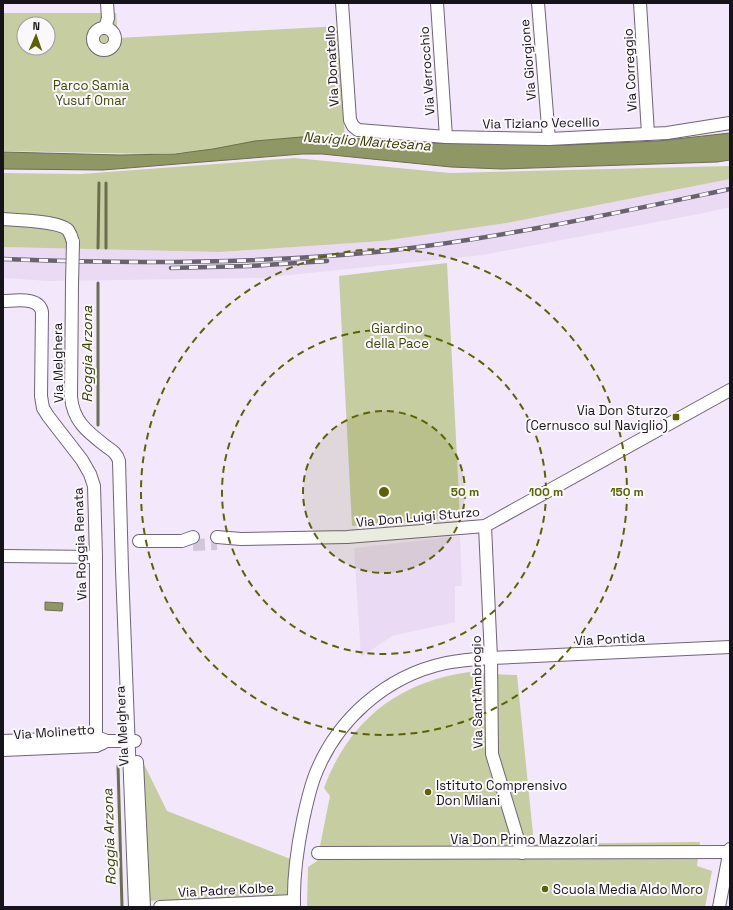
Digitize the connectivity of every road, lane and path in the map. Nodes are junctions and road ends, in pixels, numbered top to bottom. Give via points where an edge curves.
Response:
1 (107, 3) edge
2 (342, 3) edge
3 (437, 3) edge
4 (538, 3) edge
5 (640, 3) edge
6 (105, 28) dead end
7 (730, 123) edge
8 (353, 126) joint
9 (648, 134) junction
10 (446, 137) junction
11 (549, 139) junction
12 (3, 219) edge
13 (3, 300) edge
14 (730, 390) edge
15 (485, 526) junction
16 (139, 541) dead end
17 (189, 541) tunnel mouth
18 (217, 541) tunnel mouth
19 (3, 556) edge
20 (96, 557) junction
21 (730, 647) edge
22 (491, 658) junction
23 (3, 741) edge
24 (100, 741) junction
25 (132, 741) junction
26 (3, 750) edge
27 (730, 851) edge
28 (318, 853) dead end
29 (522, 853) junction
30 (294, 904) edge
31 (135, 907) edge
32 (144, 907) edge
33 (160, 907) edge
34 (719, 907) edge

1 - 6 street via 108,18
2 - 8 street, Via Donatello via 349,118
3 - 10 street, Via Verrocchio
4 - 11 street, Via Giorgione
5 - 9 street, Via Correggio
7 - 9 street, Via Tiziano Vecellio
8 - 10 street, Via Tiziano Vecellio via 361,131
9 - 11 street, Via Tiziano Vecellio
10 - 11 street, Via Tiziano Vecellio
12 - 25 street, Via Melghera, bridge via 59,226 68,230 73,242 72,405 81,424 113,451 120,461 121,544 129,582
13 - 20 street, Via Roggia Renata via 35,302 41,308 41,399 46,412 92,477
14 - 15 street, Via Don Luigi Sturzo
15 - 18 street, Via Don Luigi Sturzo via 347,536
15 - 22 street, Via Sant'Ambrogio
16 - 17 street
19 - 20 street
20 - 24 street, Via Roggia Renata
21 - 22 street, Via Pontida
22 - 29 street, Via Sant'Ambrogio via 492,754
22 - 30 street, Via Pontida via 445,663 413,674 373,698 344,726 325,754 312,785 297,850
23 - 24 street, Via Molinetto
24 - 25 street, Via Molinetto
24 - 26 street, Via Molinetto
25 - 31 street, Via Melghera
25 - 32 street, Via Melghera
27 - 29 street, Via Don Primo Mazzolari
27 - 34 street
28 - 29 street, Via Don Primo Mazzolari
30 - 33 street, Via Padre Kolbe

